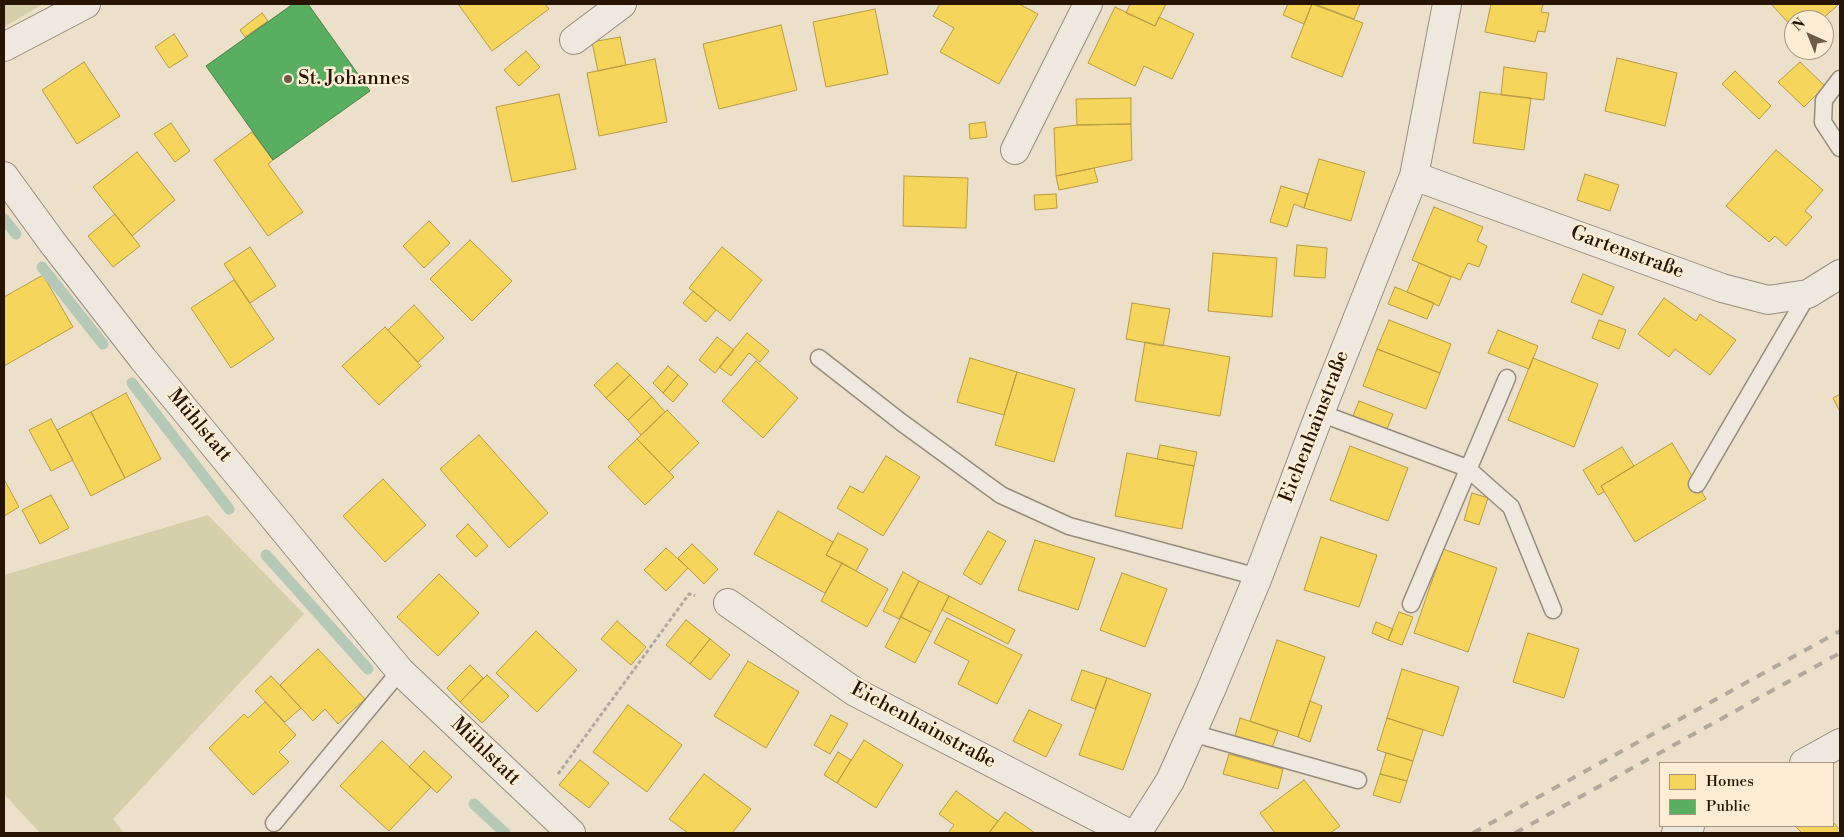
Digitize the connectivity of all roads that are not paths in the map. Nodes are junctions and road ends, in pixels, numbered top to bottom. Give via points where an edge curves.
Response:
1 (86, 4) edge
2 (622, 4) edge
3 (1088, 4) edge
4 (1447, 4) edge
5 (574, 40) dead end
6 (4, 46) edge
7 (1840, 78) edge
8 (1840, 148) edge
9 (1015, 150) dead end
10 (4, 176) edge
11 (1414, 176) junction
12 (1840, 274) edge
13 (1808, 294) junction
14 (820, 358) dead end
15 (1507, 378) dead end
16 (1320, 413) junction
17 (1468, 468) junction
18 (1697, 484) dead end
19 (1258, 577) junction
20 (728, 603) road end
21 (1411, 604) dead end
22 (1553, 610) dead end
23 (400, 671) junction
24 (1192, 733) junction
25 (1840, 743) edge
26 (1806, 762) edge
27 (1358, 780) dead end
28 (274, 823) dead end
29 (1688, 827) edge
30 (570, 833) edge
31 (1128, 833) edge
32 (1137, 833) edge
33 (1676, 833) edge

1 - 6 street
2 - 5 street
3 - 9 street
4 - 11 street, Eichenhainstraße
7 - 8 lane via 1824,100 1823,122
10 - 23 street, Mühlstatt via 143,359
11 - 13 street, Gartenstraße via 1722,288 1768,300
11 - 16 street, Eichenhainstraße
12 - 13 street, Gartenstraße
13 - 18 lane
14 - 19 lane via 1001,495 1069,526
15 - 17 lane
16 - 17 lane
16 - 19 street, Eichenhainstraße
17 - 21 lane
17 - 22 lane via 1511,506
19 - 24 street, Eichenhainstraße
20 - 31 street, Eichenhainstraße via 855,692
23 - 28 lane
23 - 30 street, Mühlstatt
24 - 27 lane
24 - 32 street, Eichenhainstraße via 1170,781
25 - 26 street
29 - 33 street

